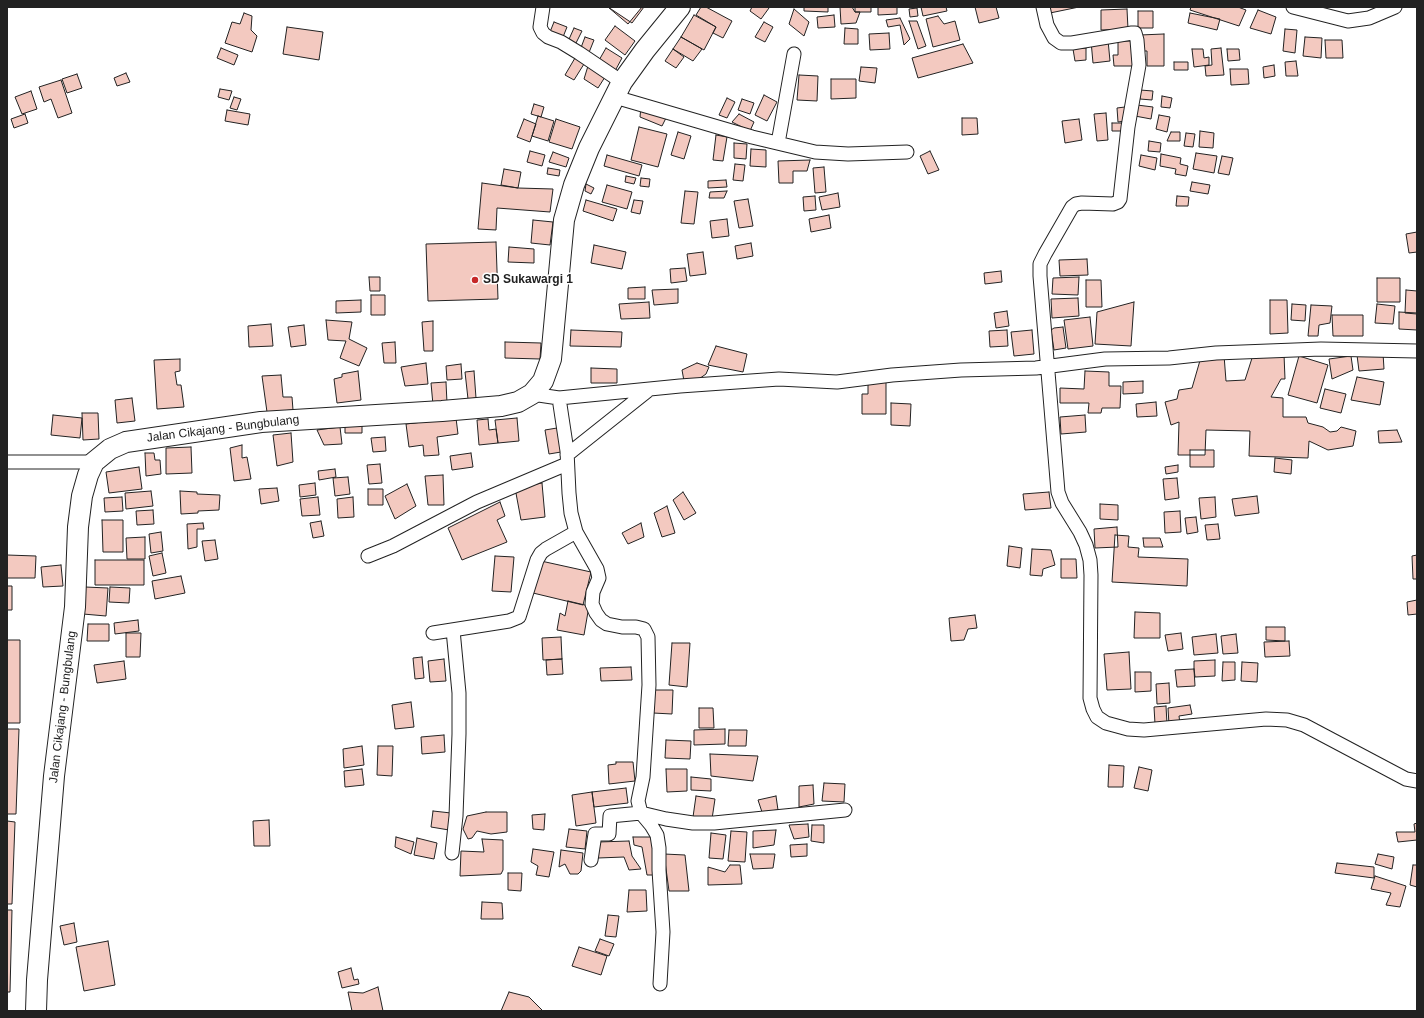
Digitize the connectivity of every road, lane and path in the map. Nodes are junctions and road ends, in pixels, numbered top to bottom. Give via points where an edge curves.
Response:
1 (543, 7) edge
2 (680, 7) edge
3 (1043, 7) edge
4 (1293, 7) edge
5 (1395, 7) edge
6 (794, 54) dead end
7 (619, 89) junction
8 (778, 143) junction
9 (907, 152) dead end
10 (1417, 351) edge
11 (1048, 367) junction
12 (650, 389) junction
13 (532, 394) junction
14 (559, 398) junction
15 (567, 460) junction
16 (7, 462) edge
17 (94, 462) junction
18 (576, 532) junction
19 (368, 556) dead end
20 (452, 630) junction
21 (433, 633) dead end
22 (1417, 781) edge
23 (845, 810) dead end
24 (641, 813) junction
25 (452, 853) dead end
26 (591, 860) dead end
27 (660, 984) dead end
28 (36, 1011) edge

1 - 7 street via 540,27 543,33 580,53
2 - 7 main road, Jalan Cikajang - Bungbulang via 645,50
3 - 11 street via 1050,32 1061,42 1072,43 1135,34 1139,65 1128,127 1120,199 1113,204 1082,203 1072,207 1040,264
4 - 5 street via 1348,21 1369,18
6 - 8 street
7 - 8 street via 752,137
7 - 13 main road, Jalan Cikajang - Bungbulang via 589,148 574,185 564,220 551,359 543,381
8 - 9 street via 831,154
10 - 11 street via 1322,349 1216,353 1169,358 1105,360
11 - 12 street via 961,370 837,382 779,379
11 - 22 street via 1058,492 1062,504 1083,538 1090,560 1090,698 1097,717 1106,723 1144,730 1266,719 1287,720 1304,725 1406,779
12 - 14 street
12 - 15 street
13 - 14 street
13 - 17 main road, Jalan Cikajang - Bungbulang via 518,402 501,406 262,422 126,442 110,449
14 - 15 street
15 - 18 street via 571,513
15 - 19 street
16 - 17 street
17 - 28 main road, Jalan Cikajang - Bungbulang via 82,496 78,527 75,607 54,776
18 - 20 street via 541,553 519,617 509,621
18 - 24 street via 597,569 599,578 593,592 592,604 596,613 607,624 644,629 648,637 649,685 643,777 638,801
20 - 21 street
20 - 25 street via 459,692 456,816
23 - 24 street via 714,823 693,823
24 - 26 street via 610,816 609,834 595,834
24 - 27 street via 657,835 659,848 663,932

